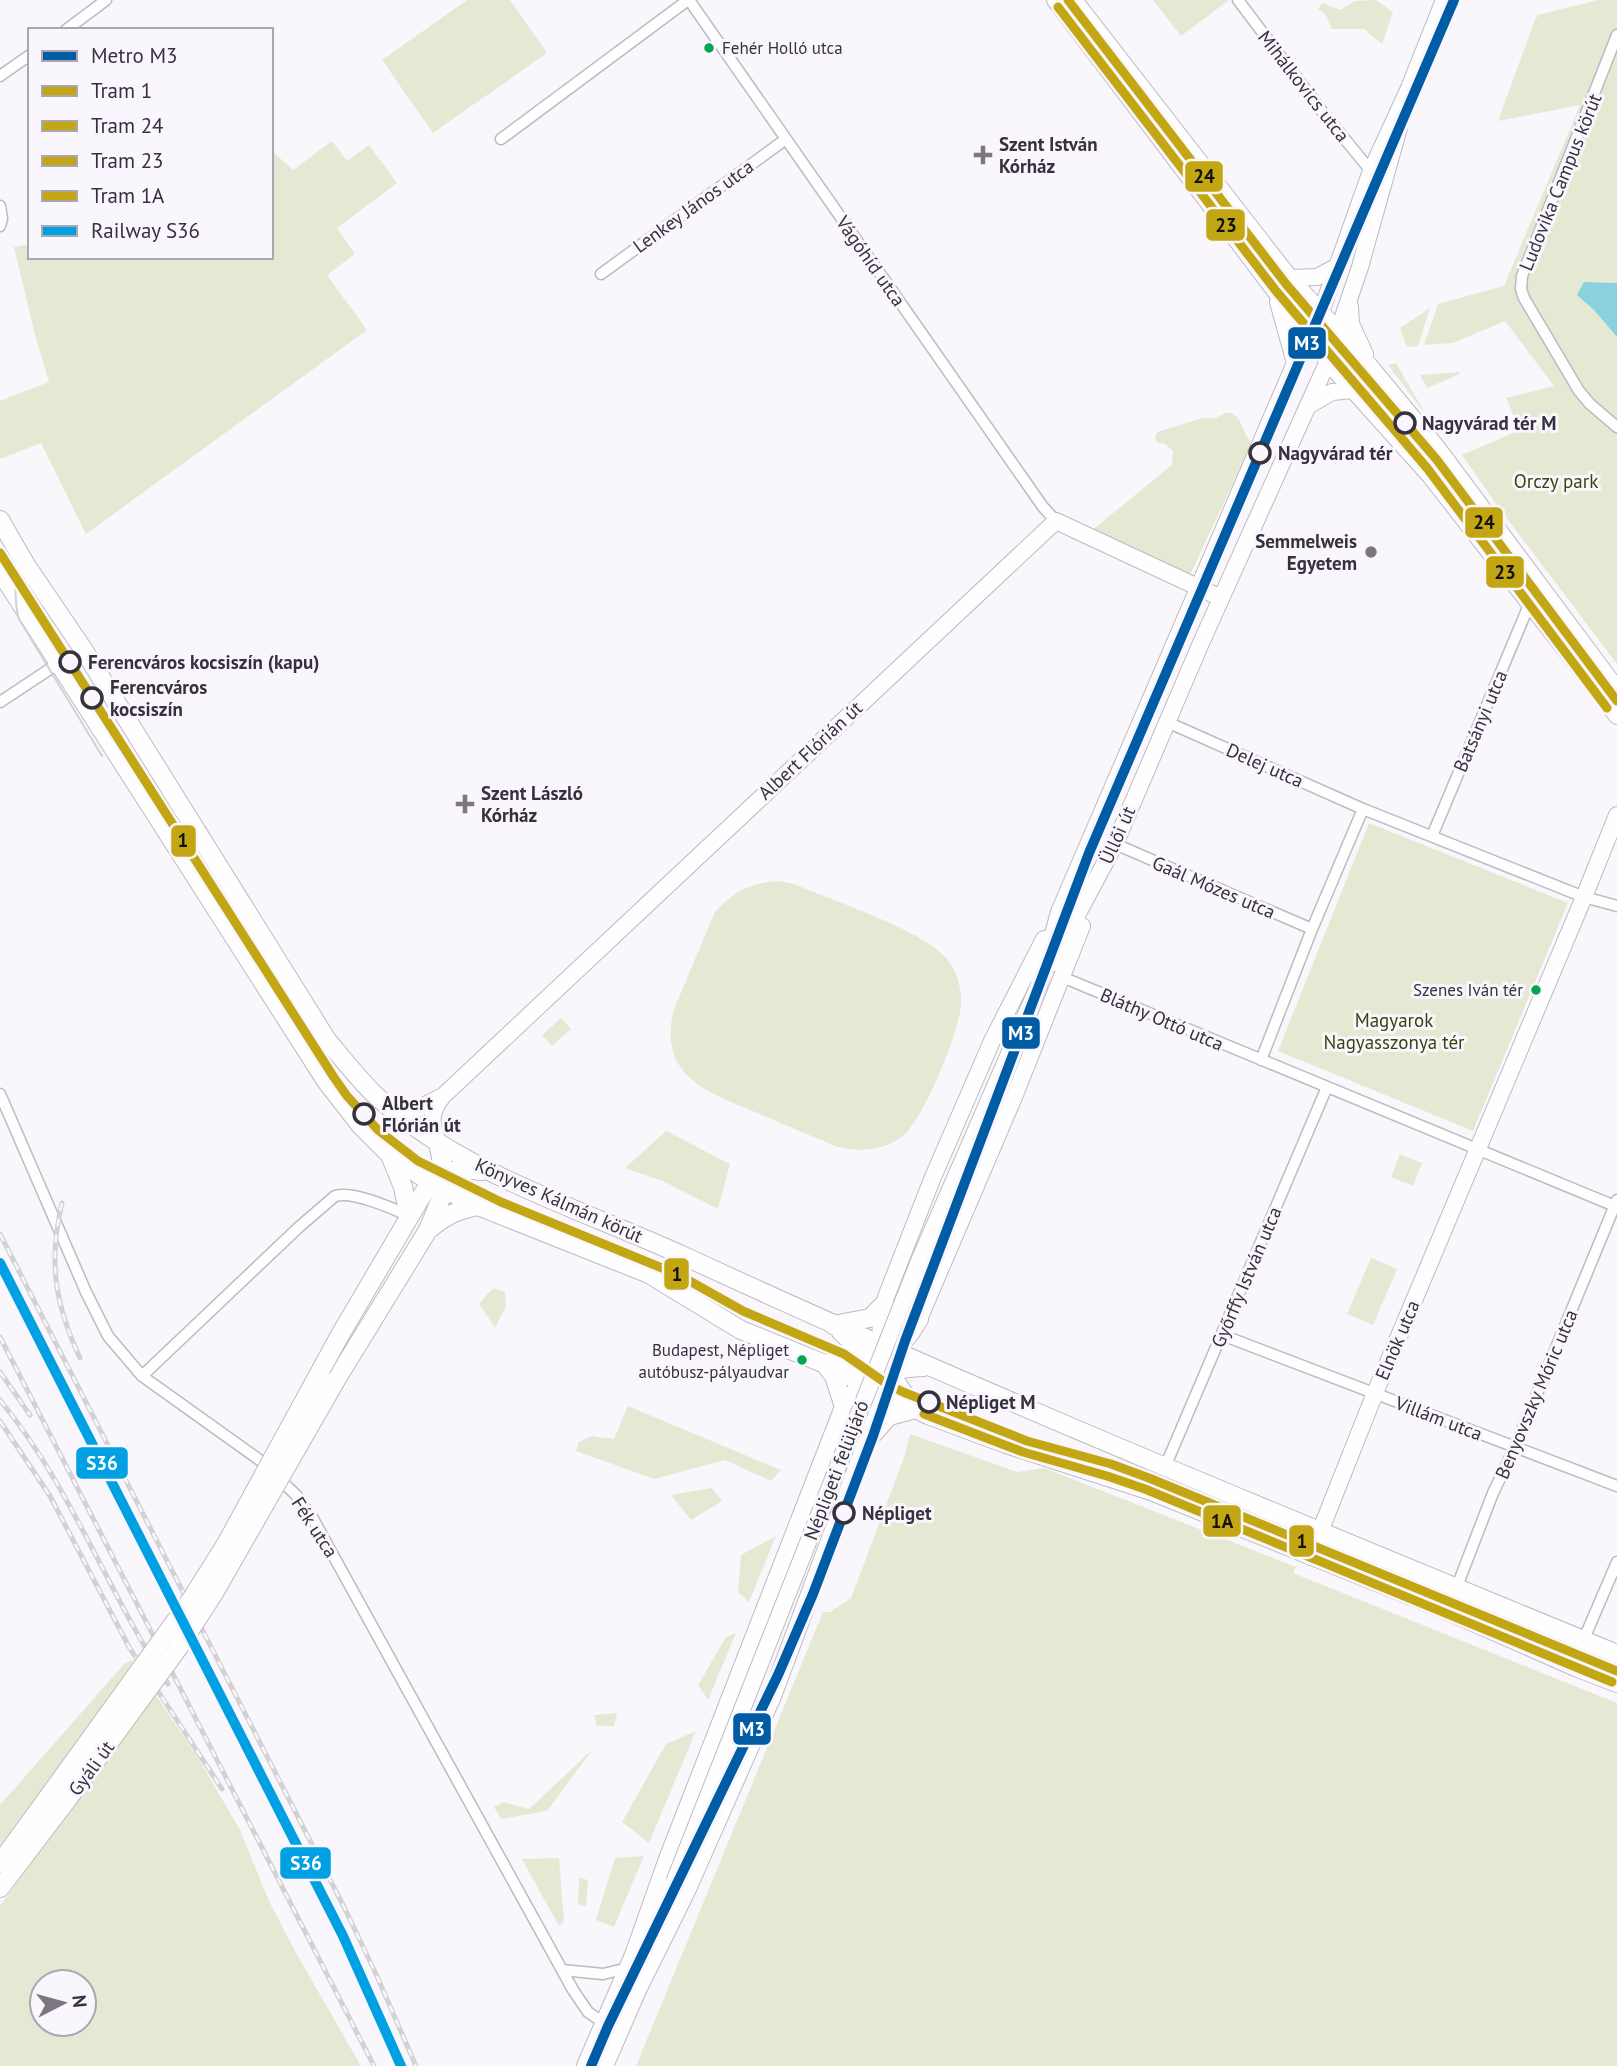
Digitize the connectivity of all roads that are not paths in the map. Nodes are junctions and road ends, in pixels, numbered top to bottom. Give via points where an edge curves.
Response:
1 (106, 0) edge
2 (689, 0) edge
3 (1055, 0) edge
4 (1074, 0) edge
5 (1238, 0) edge
6 (1444, 0) edge
7 (69, 28) edge
8 (1617, 35) edge
9 (28, 56) edge
10 (0, 76) edge
11 (1409, 88) junction
12 (501, 139) dead end
13 (786, 139) junction
14 (1371, 171) junction
15 (0, 206) edge
16 (0, 226) edge
17 (1336, 267) junction
18 (601, 274) dead end
19 (1290, 278) junction
20 (1274, 290) junction
21 (1349, 299) junction
22 (1321, 312) junction
23 (1338, 332) junction
24 (1309, 335) junction
25 (1328, 361) junction
26 (1295, 363) junction
27 (1370, 366) junction
28 (1353, 390) junction
29 (1308, 406) junction
30 (1617, 427) edge
31 (0, 520) edge
32 (1056, 521) junction
33 (0, 571) edge
34 (1199, 588) junction
35 (1221, 598) junction
36 (1529, 605) junction
37 (59, 663) junction
38 (1617, 689) edge
39 (0, 702) edge
40 (1617, 716) edge
41 (1167, 722) junction
42 (1363, 809) junction
43 (1617, 814) edge
44 (1432, 836) junction
45 (1115, 844) junction
46 (1106, 863) junction
47 (1584, 897) junction
48 (1617, 906) edge
49 (1059, 912) junction
50 (1312, 929) junction
51 (1062, 977) junction
52 (1039, 985) junction
53 (1261, 1060) junction
54 (1327, 1087) junction
55 (0, 1094) edge
56 (443, 1096) junction
57 (399, 1113) junction
58 (438, 1143) junction
59 (1477, 1150) junction
60 (390, 1155) junction
61 (489, 1172) junction
62 (439, 1182) junction
63 (1616, 1204) edge
64 (478, 1206) junction
65 (919, 1212) junction
66 (409, 1216) junction
67 (957, 1228) junction
68 (428, 1230) junction
69 (884, 1304) junction
70 (919, 1319) junction
71 (834, 1325) junction
72 (1222, 1335) junction
73 (348, 1339) junction
74 (882, 1348) junction
75 (863, 1357) junction
76 (825, 1364) junction
77 (927, 1367) junction
78 (890, 1372) junction
79 (142, 1376) junction
80 (870, 1382) junction
81 (1375, 1393) junction
82 (844, 1407) junction
83 (916, 1409) junction
84 (869, 1439) junction
85 (1515, 1447) junction
86 (824, 1456) junction
87 (1165, 1467) junction
88 (857, 1470) junction
89 (1617, 1486) edge
90 (813, 1489) junction
91 (845, 1506) junction
92 (1319, 1532) junction
93 (1310, 1557) junction
94 (1617, 1562) edge
95 (1456, 1589) junction
96 (1583, 1642) junction
97 (1617, 1654) edge
98 (1617, 1683) edge
99 (60, 1795) junction
100 (0, 1863) edge
101 (674, 1882) junction
102 (0, 1888) edge
103 (631, 1961) junction
104 (562, 1970) junction
105 (637, 1990) junction
106 (610, 2023) junction
107 (586, 2066) edge
108 (604, 2066) edge

1 - 7 street
2 - 12 street
2 - 13 street, Vágóhíd utca
3 - 20 main road
4 - 19 main road
5 - 14 street, Mihálkovics utca
6 - 11 main road, Üllői út
8 - 30 street, Ludovika Campus körút via 1534,241 1521,289 1579,391
9 - 10 street
11 - 14 main road, Üllői út
11 - 21 main road, Üllői út
13 - 18 street, Lenkey János utca
13 - 32 street, Vágóhíd utca
14 - 17 main road, Üllői út
15 - 16 street
17 - 19 main road via 1317,277
17 - 22 main road, Üllői út
19 - 22 main road
20 - 24 main road
20 - 26 main road
21 - 23 main road, Üllői út
21 - 27 main road via 1351,324
22 - 23 main road
22 - 24 main road, Üllői út
23 - 25 main road, Üllői út
23 - 27 main road
24 - 25 main road
24 - 26 main road, Üllői út
25 - 28 main road
25 - 29 main road, Üllői út
26 - 34 main road, Üllői út
27 - 38 main road via 1436,446
28 - 29 main road via 1335,391
28 - 36 main road via 1431,477
29 - 35 main road, Üllői út
31 - 57 main road, Könyves Kálmán körút via 327,1040 376,1095
32 - 34 main road
32 - 56 main road, Albert Flórián út
33 - 37 main road, Könyves Kálmán körút
34 - 35 main road
34 - 49 main road, Üllői út
35 - 41 main road, Üllői út
36 - 40 main road
36 - 44 street, Batsányi utca
37 - 39 street
37 - 60 main road, Könyves Kálmán körút via 326,1081
41 - 42 street, Delej utca
41 - 45 main road, Üllői út
42 - 44 street
42 - 50 street
43 - 47 main road
44 - 47 street
45 - 46 main road, Üllői út
45 - 50 street, Gaál Mózes utca
46 - 51 main road
46 - 52 main road, Üllői út
47 - 48 street
47 - 59 main road
49 - 52 main road, Üllői út
49 - 65 main road via 992,1041
50 - 53 street
51 - 53 street, Bláthy Ottó utca
51 - 67 main road
52 - 101 main road, Népligeti felüljáró, bridge via 919,1261
53 - 54 street
54 - 59 street
54 - 72 street, Győrffy István utca
55 - 79 street, Fék utca via 91,1303 108,1336
56 - 57 main road, Albert Flórián út
56 - 58 main road, Albert Flórián út via 431,1121
57 - 58 main road, Könyves Kálmán körút
58 - 61 main road, Könyves Kálmán körút
58 - 62 main road
59 - 63 street
59 - 81 main road, Elnök utca
60 - 62 main road, Könyves Kálmán körút
60 - 66 main road
61 - 62 main road via 455,1169
61 - 71 main road, Könyves Kálmán körút
62 - 64 main road, Könyves Kálmán körút
62 - 66 main road
62 - 68 main road
63 - 85 street, Benyovszky Móric utca
64 - 68 main road via 455,1211
64 - 76 main road, Könyves Kálmán körút via 649,1274 741,1330
65 - 67 main road via 933,1204 950,1211
65 - 69 main road
66 - 73 main road
66 - 79 street via 347,1194 335,1196
67 - 70 main road
68 - 73 main road
69 - 70 main road via 905,1321
69 - 71 main road via 870,1318
69 - 74 main road
70 - 74 main road via 907,1337
70 - 77 main road via 918,1352
71 - 74 main road, Könyves Kálmán körút
71 - 75 main road
72 - 81 street, Villám utca
72 - 87 street, Győrffy István utca
73 - 99 main road, Gyáli út, bridge via 192,1598
73 - 99 main road, Gyáli út, bridge via 214,1593 179,1647
74 - 75 main road
74 - 77 main road, Könyves Kálmán körút
74 - 78 main road
75 - 76 main road
75 - 80 main road
76 - 80 main road, Könyves Kálmán körút
76 - 82 main road
77 - 78 main road
77 - 87 main road, Könyves Kálmán körút
78 - 80 main road
78 - 83 main road
79 - 104 street, Fék utca via 261,1461 312,1517
80 - 82 main road via 853,1391
80 - 83 main road, Könyves Kálmán körút
80 - 84 main road via 879,1402
81 - 85 street, Villám utca
81 - 92 main road, Elnök utca
82 - 86 main road
83 - 84 main road via 889,1416
83 - 93 main road, Könyves Kálmán körút via 1151,1491
84 - 88 main road
85 - 89 street, Villám utca
85 - 95 street, Benyovszky Móric utca
86 - 88 main road via 850,1456
86 - 90 main road
87 - 92 main road, Könyves Kálmán körút
88 - 91 main road
90 - 91 main road via 827,1507
90 - 103 main road
91 - 105 main road via 766,1708
92 - 93 main road, Elnök utca
92 - 95 main road, Könyves Kálmán körút
93 - 98 main road, Könyves Kálmán körút
94 - 96 street
95 - 96 main road, Könyves Kálmán körút
96 - 97 main road, Könyves Kálmán körút
99 - 100 main road, Gyáli út
99 - 102 main road, Gyáli út
101 - 103 main road
101 - 105 main road
103 - 104 street via 603,1974
103 - 106 main road
104 - 106 street, Fék utca via 573,1990
105 - 106 main road
106 - 107 main road
106 - 108 main road

